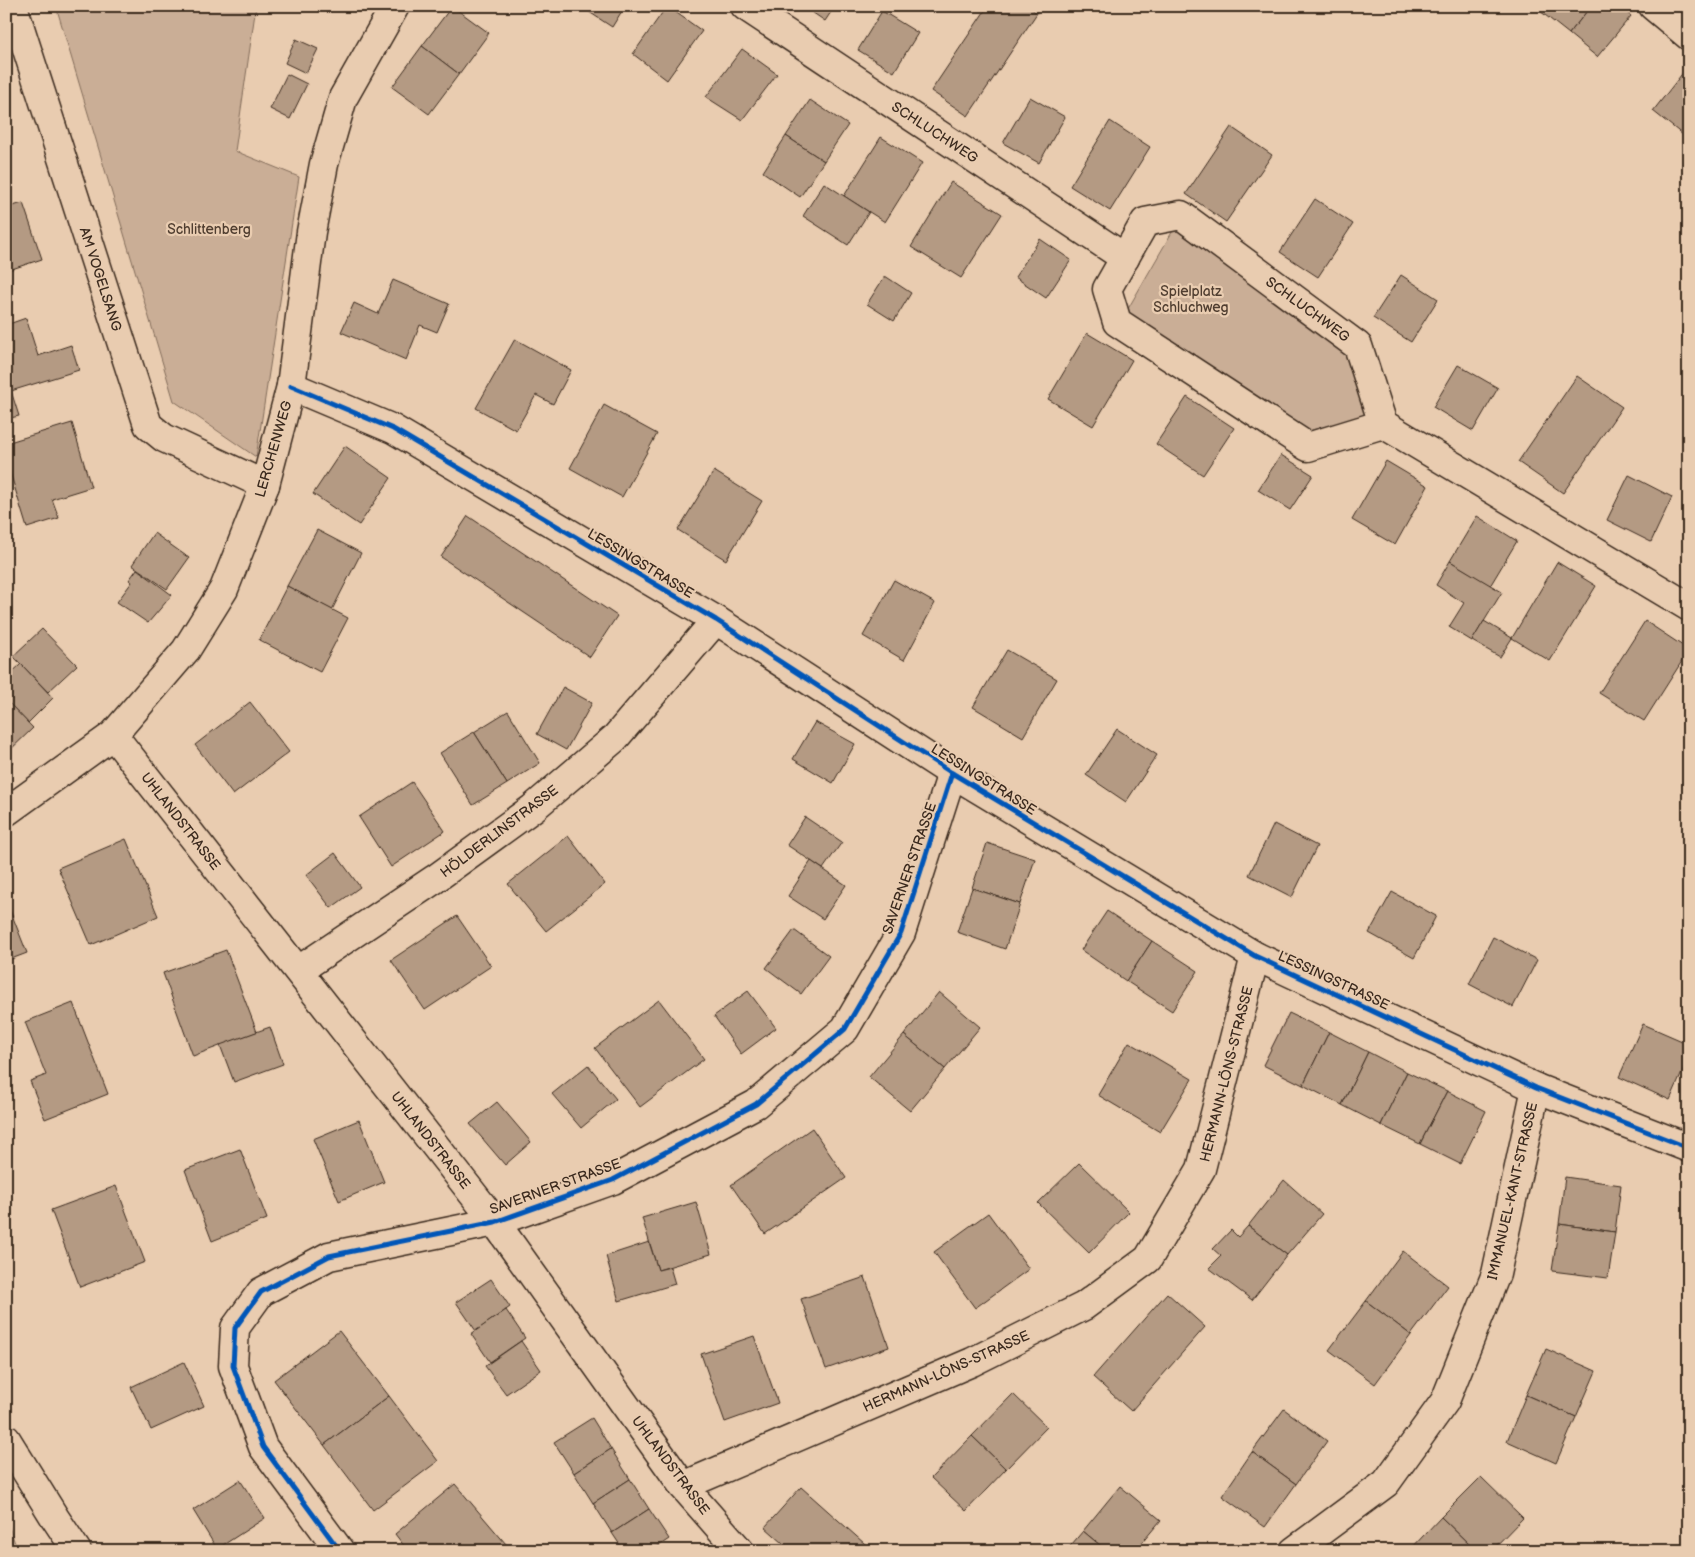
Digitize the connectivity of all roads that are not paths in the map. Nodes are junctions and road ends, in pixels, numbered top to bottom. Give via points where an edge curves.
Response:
1 (14, 6) edge
2 (395, 6) edge
3 (745, 6) edge
4 (1659, 8) edge
5 (1689, 36) edge
6 (1125, 258) junction
7 (291, 386) junction
8 (1383, 424) junction
9 (265, 485) junction
10 (1689, 607) edge
11 (716, 620) junction
12 (114, 735) junction
13 (952, 773) junction
14 (6, 812) edge
15 (1255, 956) junction
16 (299, 970) junction
17 (1536, 1088) junction
18 (1689, 1148) edge
19 (495, 1222) junction
20 (6, 1439) edge
21 (683, 1486) junction
22 (76, 1551) edge
23 (340, 1551) edge
24 (740, 1551) edge
25 (1294, 1551) edge

1 - 9 street, AM VOGELSANG via 148,425 164,438
2 - 7 street, LERCHENWEG via 343,98 324,164 311,232
3 - 6 street, SCHLUCHWEG
4 - 5 street
6 - 8 street, SCHLUCHWEG via 1107,289 1117,322 1308,447
6 - 8 street, SCHLUCHWEG via 1145,222 1181,215 1358,346
7 - 9 street, LERCHENWEG
7 - 11 street, LESSINGSTRASSE via 393,430
8 - 10 street
9 - 12 street, LERCHENWEG via 224,589 186,650
11 - 13 street, LESSINGSTRASSE
11 - 16 street, HÖLDERLINSTRASSE via 615,738 534,808
12 - 14 street, LERCHENWEG
12 - 16 street, UHLANDSTRASSE
13 - 15 street, LESSINGSTRASSE
13 - 19 street, SAVERNER STRASSE via 901,933 845,1029 756,1104 613,1180
15 - 17 street, LESSINGSTRASSE
15 - 21 street, HERMANN-LÖNS-STRASSE via 1201,1169 1148,1259 1084,1306 972,1362
16 - 19 street, UHLANDSTRASSE
17 - 18 street, LESSINGSTRASSE
17 - 25 street, IMMANUEL-KANT-STRASSE via 1496,1274 1445,1401 1386,1483
19 - 21 street, UHLANDSTRASSE
19 - 23 street, SAVERNER STRASSE via 329,1256 260,1292 235,1328 233,1366 263,1447
20 - 22 street
21 - 24 street, UHLANDSTRASSE

